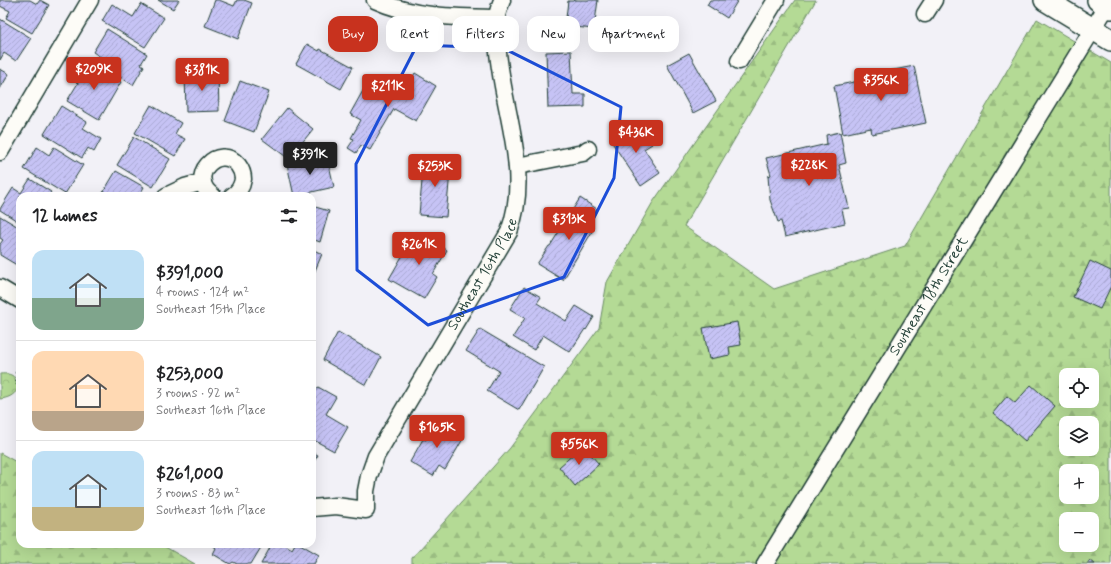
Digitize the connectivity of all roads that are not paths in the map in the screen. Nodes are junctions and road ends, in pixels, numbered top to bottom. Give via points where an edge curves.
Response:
1 (90, 0) edge
2 (375, 0) edge
3 (502, 0) edge
4 (776, 0) edge
5 (934, 0) edge
6 (1045, 0) edge
7 (1105, 4) edge
8 (925, 14) dead end
9 (498, 16) edge
10 (452, 17) edge
11 (1093, 29) junction
12 (1111, 40) edge
13 (498, 52) edge
14 (739, 61) dead end
15 (588, 149) dead end
16 (0, 152) edge
17 (517, 166) junction
18 (203, 182) junction
19 (174, 192) edge
20 (208, 192) edge
21 (237, 192) edge
22 (0, 288) edge
23 (16, 298) edge
24 (316, 508) edge
25 (765, 564) edge

1 - 16 street
2 - 10 street via 409,12
3 - 9 street, Southeast 16th Place
4 - 14 street
5 - 8 street
6 - 11 main road
7 - 11 street, Southeast 18th Street
11 - 12 main road
11 - 25 street, Southeast 18th Street
13 - 17 street, Southeast 16th Place
15 - 17 street via 583,153
17 - 24 street, Southeast 16th Place via 515,217 509,232 376,456 366,490 366,510 336,506
18 - 19 street
18 - 20 street
18 - 21 street via 203,173 211,162 217,159 231,159 237,163 243,176
22 - 23 street

